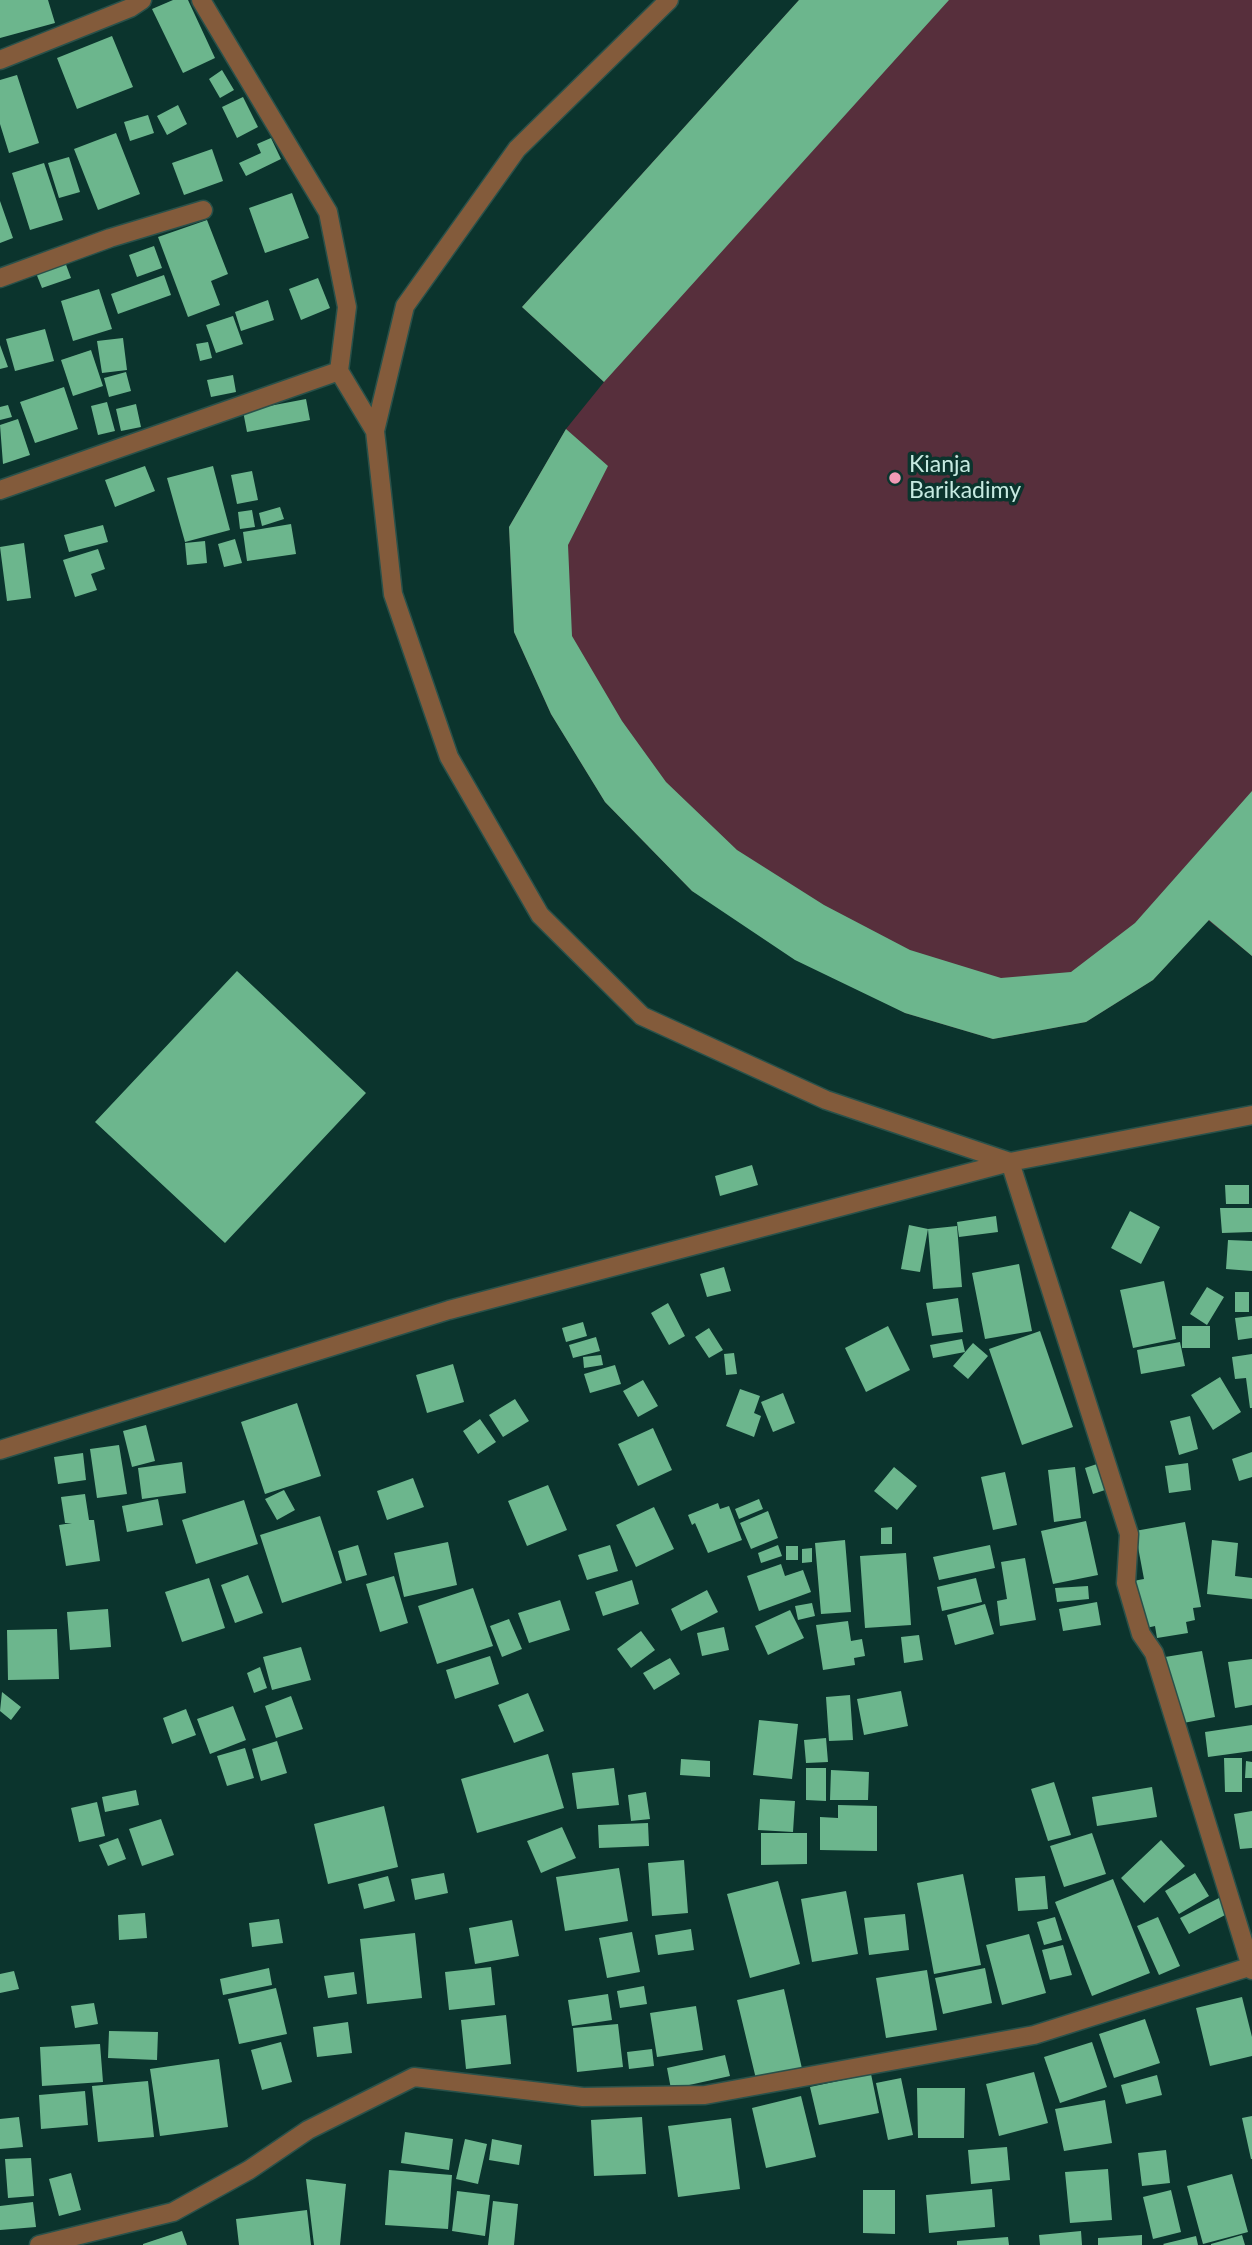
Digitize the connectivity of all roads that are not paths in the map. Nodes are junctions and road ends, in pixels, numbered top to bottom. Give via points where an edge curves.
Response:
1 (142, 0) edge
2 (201, 0) edge
3 (669, 0) edge
4 (0, 60) edge
5 (204, 211) dead end
6 (0, 278) edge
7 (339, 371) junction
8 (375, 430) junction
9 (0, 489) edge
10 (1252, 1115) edge
11 (1010, 1162) junction
12 (0, 1450) edge
13 (1251, 1967) edge
14 (39, 2245) edge

1 - 4 street
2 - 7 street via 328,212 347,307
3 - 8 street via 517,149 405,306
5 - 6 street via 110,238
7 - 8 street
7 - 9 street
8 - 11 street via 393,594 449,757 540,915 642,1016 826,1100
10 - 11 street
11 - 12 street via 449,1310
11 - 13 street via 1129,1534 1126,1583 1141,1634 1154,1653
13 - 14 street via 1034,2035 705,2095 583,2097 414,2077 308,2130 249,2170 173,2211

